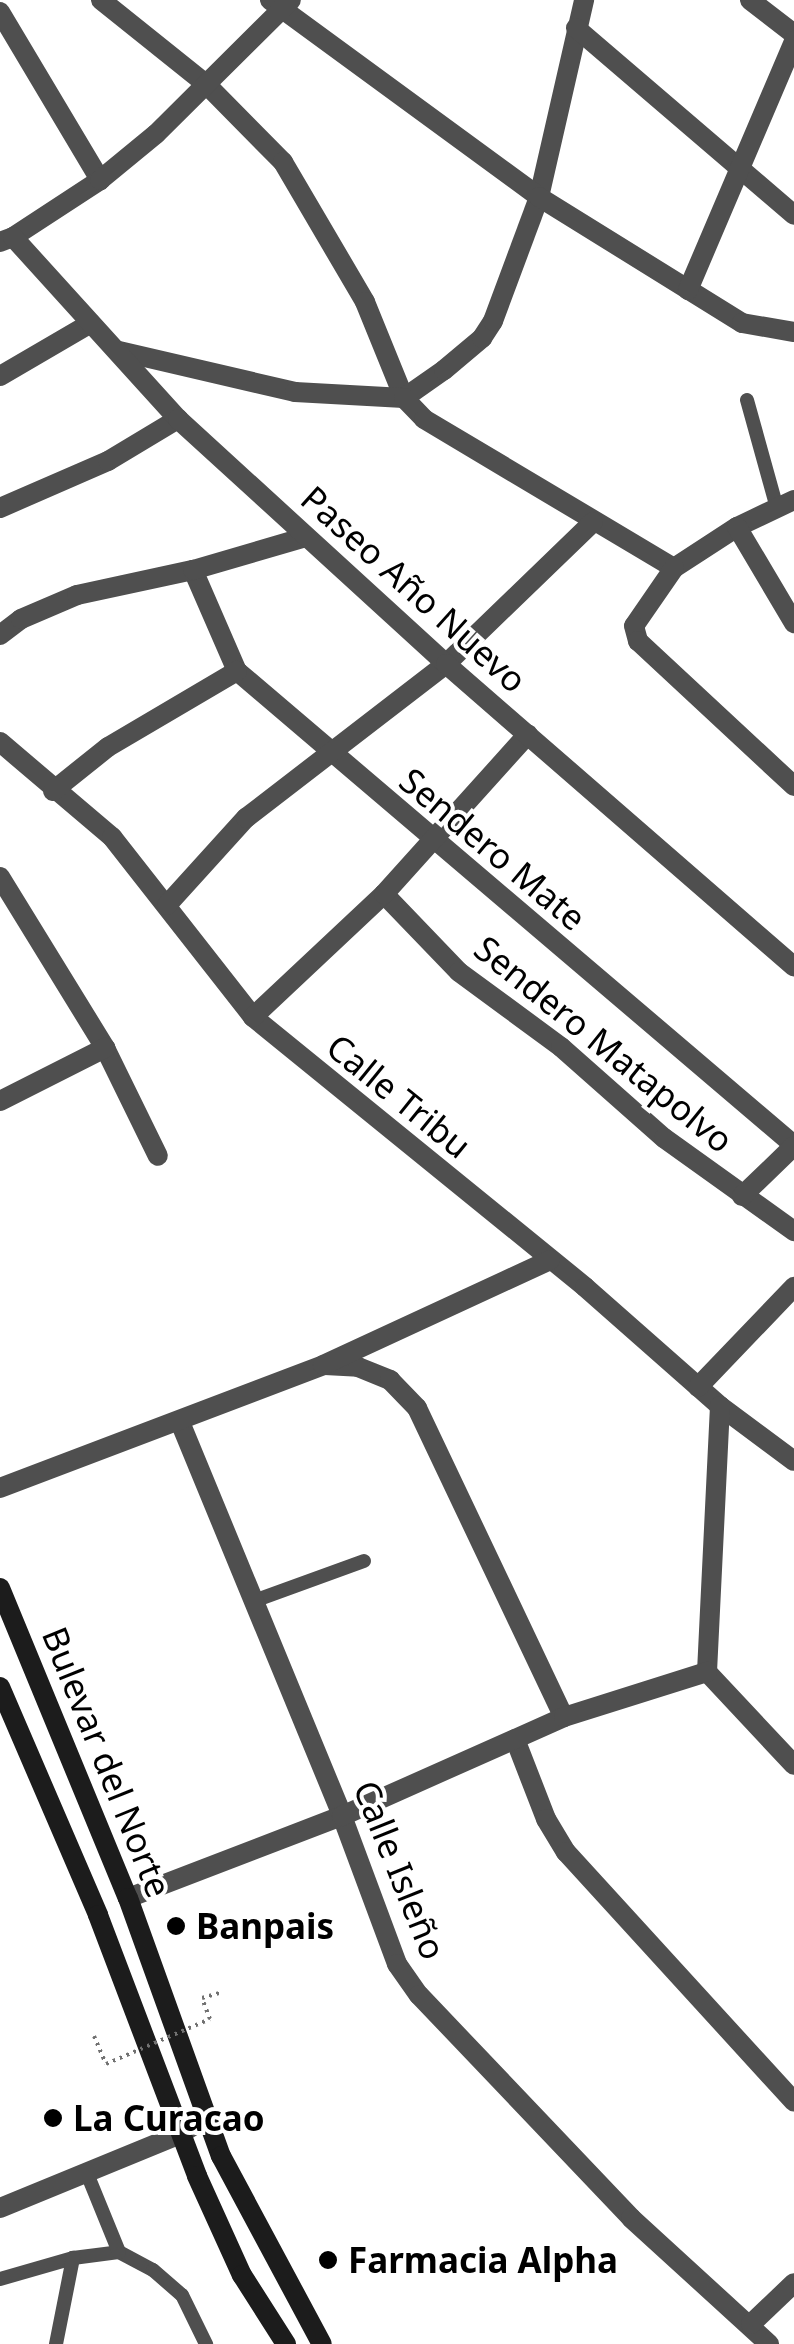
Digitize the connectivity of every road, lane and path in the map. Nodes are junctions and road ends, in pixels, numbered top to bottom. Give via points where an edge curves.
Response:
1 (102, 0) edge
2 (584, 0) edge
3 (750, 0) edge
4 (281, 3) edge
5 (0, 12) edge
6 (576, 28) junction
7 (794, 38) edge
8 (206, 84) junction
9 (742, 170) junction
10 (100, 180) junction
11 (539, 197) junction
12 (794, 215) edge
13 (6, 240) edge
14 (688, 290) junction
15 (91, 323) junction
16 (794, 332) edge
17 (120, 351) junction
18 (0, 376) edge
19 (404, 398) junction
20 (747, 400) dead end
21 (178, 419) junction
22 (786, 504) edge
23 (0, 508) edge
24 (593, 522) junction
25 (737, 527) junction
26 (306, 537) junction
27 (674, 568) junction
28 (193, 570) junction
29 (794, 623) edge
30 (0, 635) edge
31 (446, 664) junction
32 (236, 671) junction
33 (528, 734) junction
34 (0, 742) edge
35 (328, 753) junction
36 (794, 786) edge
37 (53, 791) junction
38 (430, 839) junction
39 (0, 878) edge
40 (384, 894) junction
41 (167, 905) junction
42 (794, 966) edge
43 (254, 1016) junction
44 (105, 1048) junction
45 (0, 1101) edge
46 (794, 1146) edge
47 (158, 1156) dead end
48 (742, 1196) junction
49 (794, 1231) edge
50 (550, 1260) junction
51 (794, 1288) edge
52 (323, 1364) junction
53 (698, 1387) junction
54 (720, 1406) junction
55 (180, 1422) junction
56 (794, 1462) edge
57 (0, 1488) edge
58 (364, 1561) dead end
59 (0, 1588) edge
60 (254, 1601) junction
61 (707, 1672) junction
62 (0, 1687) edge
63 (564, 1717) junction
64 (515, 1740) junction
65 (794, 1765) edge
66 (342, 1816) junction
67 (128, 1898) junction
68 (223, 1992) dead end
69 (94, 2036) dead end
70 (794, 2102) edge
71 (207, 2117) junction
72 (180, 2134) junction
73 (86, 2171) junction
74 (0, 2208) edge
75 (119, 2252) junction
76 (73, 2258) junction
77 (0, 2278) edge
78 (794, 2283) edge
79 (751, 2324) junction
80 (56, 2344) edge
81 (206, 2344) edge
82 (286, 2344) edge
83 (322, 2344) edge
84 (769, 2344) edge

1 - 8 street
2 - 6 street
3 - 7 street
4 - 8 street
4 - 11 street
5 - 10 street
6 - 9 street
6 - 11 street
7 - 9 street
8 - 10 street
8 - 19 street via 283,162 365,302
9 - 12 street
9 - 14 street
10 - 13 street
11 - 14 street
11 - 19 street via 482,338
13 - 15 street, Paseo Año Nuevo
14 - 16 street via 742,322
15 - 17 street, Paseo Año Nuevo
15 - 18 street
17 - 19 street via 296,392
17 - 21 street, Paseo Año Nuevo
19 - 24 street via 424,419
20 - 22 lane
21 - 23 street via 108,461
21 - 26 street, Paseo Año Nuevo
22 - 25 street
24 - 27 street
24 - 31 street
25 - 27 street
25 - 29 street
26 - 28 street
26 - 31 street, Paseo Año Nuevo
27 - 36 street via 634,626 638,641
28 - 30 street via 77,594
28 - 32 street, Sendero Mate
31 - 33 street, Paseo Año Nuevo
31 - 35 street
32 - 35 street, Sendero Mate
32 - 37 street via 108,746
33 - 38 street
33 - 42 street, Paseo Año Nuevo
34 - 37 street, Calle Tribu
35 - 38 street, Sendero Mate
35 - 41 street via 246,818
37 - 41 street, Calle Tribu via 112,836
38 - 40 street
38 - 46 street, Sendero Mate
39 - 44 street
40 - 43 street
40 - 48 street, Sendero Matapolvo via 460,972
41 - 43 street, Calle Tribu
43 - 50 street, Calle Tribu
44 - 45 street
44 - 47 street
46 - 48 street
48 - 49 street, Sendero Matapolvo
50 - 52 street
50 - 53 street, Calle Tribu
51 - 53 street
52 - 55 street
52 - 63 street via 390,1380 417,1408
53 - 54 street, Calle Tribu
54 - 56 street, Calle Tribu
54 - 61 street
55 - 57 street
55 - 60 street, Calle Isleño
58 - 60 lane
59 - 67 main road, Bulevar del Norte
60 - 66 street, Calle Isleño
61 - 63 street
61 - 65 street
62 - 72 main road, Bulevar del Norte via 98,1915
63 - 64 street
64 - 66 street
64 - 70 street via 566,1852
66 - 67 street
66 - 79 street, Calle Isleño via 397,1964 419,1994 631,2218
67 - 71 main road, Bulevar del Norte
68 - 69 path, bridge via 202,1998 210,2020 106,2064
71 - 72 street
71 - 83 main road, Bulevar del Norte via 264,2241
72 - 73 street
72 - 82 main road, Bulevar del Norte via 242,2275
73 - 74 street
73 - 75 lane
75 - 76 lane
75 - 81 lane via 182,2295
76 - 77 lane
76 - 80 lane
78 - 79 street
79 - 84 street, Calle Isleño

